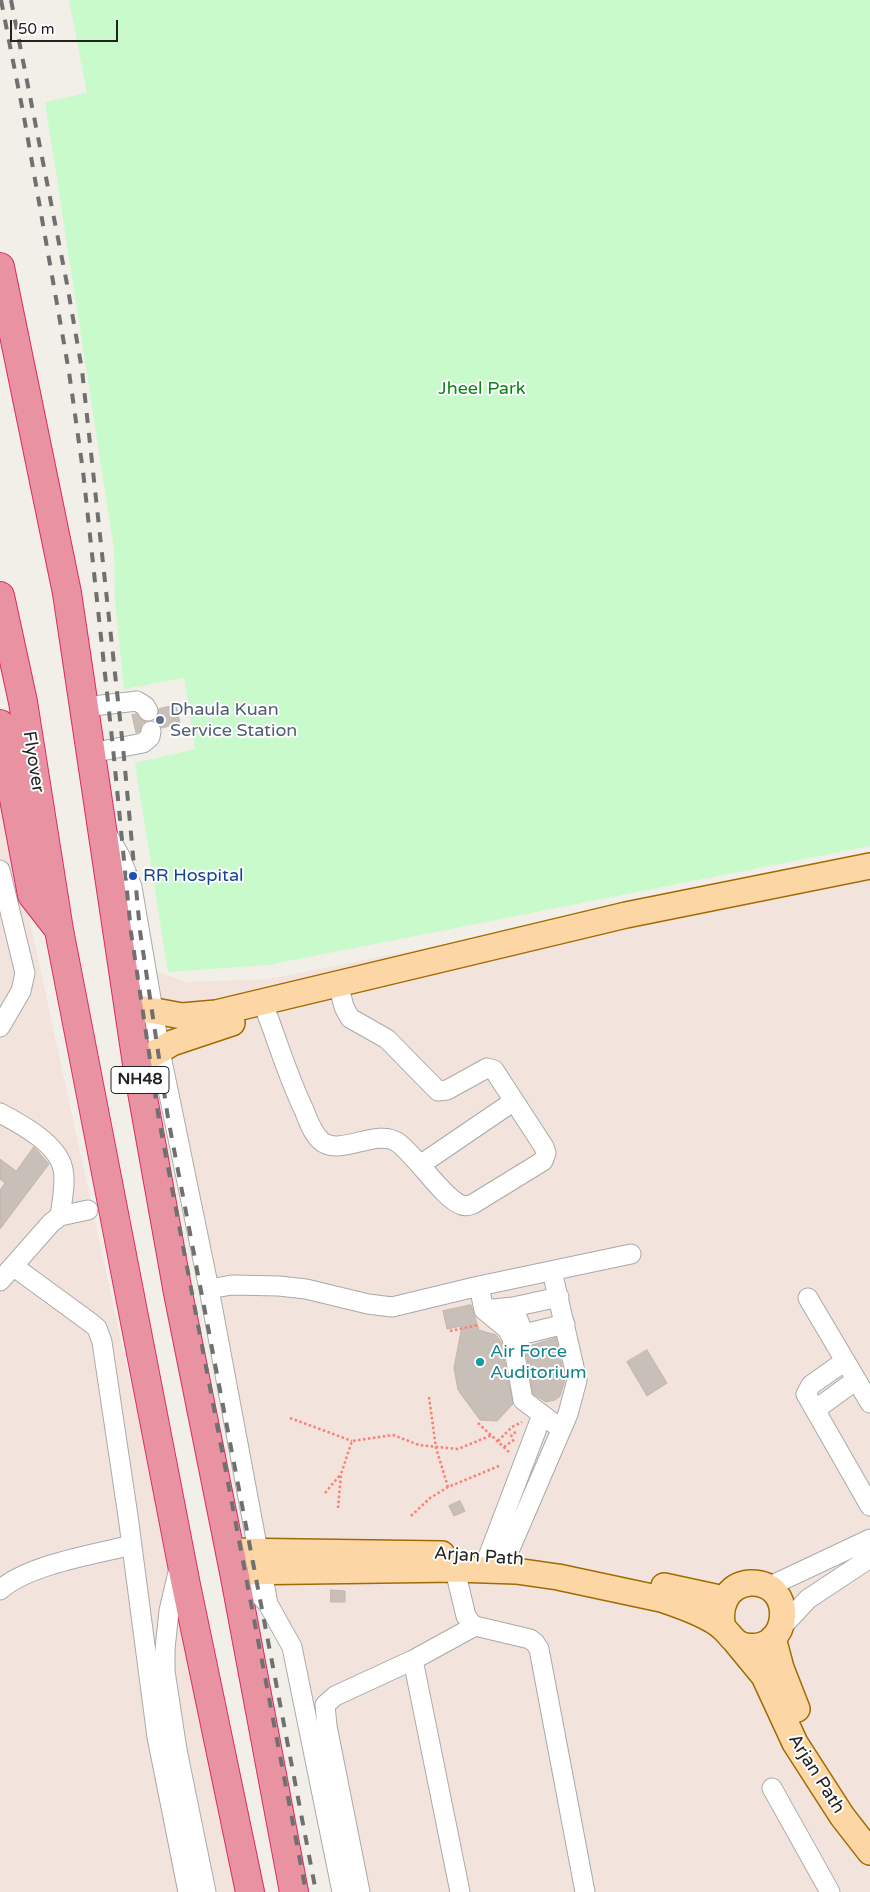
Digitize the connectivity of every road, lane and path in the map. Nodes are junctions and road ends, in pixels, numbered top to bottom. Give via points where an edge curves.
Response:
1 (0, 267) edge
2 (0, 596) edge
3 (84, 707) junction
4 (148, 711) dead end
5 (0, 724) edge
6 (151, 731) dead end
7 (90, 753) junction
8 (870, 866) edge
9 (0, 870) edge
10 (870, 876) edge
11 (59, 930) junction
12 (340, 991) junction
13 (141, 1008) junction
14 (267, 1014) junction
15 (200, 1024) junction
16 (0, 1027) edge
17 (148, 1058) junction
18 (514, 1101) junction
19 (0, 1113) edge
20 (420, 1165) junction
21 (88, 1210) dead end
22 (60, 1216) junction
23 (631, 1254) dead end
24 (13, 1266) junction
25 (552, 1270) junction
26 (0, 1281) edge
27 (479, 1286) junction
28 (209, 1289) junction
29 (558, 1297) junction
30 (808, 1298) dead end
31 (513, 1307) junction
32 (484, 1310) junction
33 (565, 1324) junction
34 (845, 1361) junction
35 (856, 1380) junction
36 (429, 1397) dead end
37 (870, 1403) edge
38 (815, 1410) junction
39 (542, 1415) junction
40 (290, 1418) dead end
41 (478, 1423) dead end
42 (512, 1427) dead end
43 (561, 1429) junction
44 (492, 1435) junction
45 (511, 1438) dead end
46 (352, 1441) junction
47 (498, 1441) junction
48 (504, 1447) junction
49 (436, 1448) junction
50 (510, 1458) dead end
51 (499, 1466) dead end
52 (341, 1474) junction
53 (448, 1487) junction
54 (325, 1493) dead end
55 (870, 1506) edge
56 (338, 1508) dead end
57 (411, 1516) dead end
58 (510, 1524) junction
59 (870, 1539) edge
60 (132, 1545) junction
61 (497, 1557) junction
62 (870, 1558) edge
63 (181, 1560) junction
64 (261, 1561) junction
65 (453, 1562) junction
66 (233, 1567) junction
67 (768, 1587) junction
68 (0, 1590) edge
69 (724, 1599) junction
70 (268, 1604) junction
71 (475, 1626) junction
72 (776, 1634) junction
73 (730, 1635) junction
74 (413, 1660) junction
75 (772, 1788) dead end
76 (870, 1830) edge
77 (870, 1852) edge
78 (188, 1892) edge
79 (206, 1892) edge
80 (250, 1892) edge
81 (294, 1892) edge
82 (342, 1892) edge
83 (360, 1892) edge
84 (460, 1892) edge
85 (586, 1892) edge
86 (830, 1892) edge

1 - 3 highway, NH48 via 66,593
2 - 11 highway, Flyover / NH48 via 23,702
3 - 4 street via 138,701
3 - 7 highway, NH48
5 - 11 highway via 32,895
6 - 7 street via 143,743
7 - 13 highway, NH48 via 101,824
8 - 15 main road via 626,915 266,1002
9 - 16 street via 25,973 21,991
10 - 12 main road via 633,922
11 - 63 highway, NH48
12 - 14 main road
12 - 18 street via 350,1018 387,1039 438,1091 447,1090 491,1068
13 - 15 main road
13 - 17 highway, NH48
14 - 15 main road
14 - 20 street via 295,1092 320,1141 337,1145 378,1138 392,1139
15 - 17 main road
17 - 28 street
17 - 66 highway, NH48 via 178,1293
18 - 20 street
18 - 20 street via 544,1148 543,1161 467,1206 455,1202
19 - 22 street via 48,1144 58,1157 64,1171
21 - 22 street
22 - 24 street
23 - 25 street
24 - 26 street
24 - 60 street via 91,1323 100,1334
25 - 27 street
25 - 29 street
27 - 28 street via 392,1307 279,1286 232,1285
27 - 32 street
28 - 64 street
29 - 31 street
29 - 33 street
30 - 34 street
31 - 32 street
31 - 33 street via 524,1334
32 - 39 street via 507,1329 512,1338 523,1400
33 - 43 street via 577,1380
34 - 35 street
34 - 38 street via 807,1389 806,1394
35 - 37 street
35 - 38 street
36 - 49 path
38 - 55 street
39 - 43 street
39 - 58 street
40 - 46 path
41 - 44 path
42 - 47 path
43 - 58 street
44 - 47 path
44 - 49 path via 458,1449
45 - 48 path
46 - 49 path via 393,1435
46 - 52 path
47 - 48 path
48 - 50 path via 510,1452
49 - 53 path
51 - 53 path
52 - 54 path
52 - 56 path
53 - 57 path
58 - 61 street
59 - 67 street
60 - 68 street via 42,1568 7,1583
60 - 78 street via 157,1737
61 - 65 main road, Arjan Path
61 - 69 main road, Arjan Path via 564,1565
62 - 72 street via 808,1599
63 - 79 street via 169,1611 166,1671 177,1750
63 - 80 highway, NH48
64 - 65 main road, Arjan Path
64 - 66 main road, Arjan Path
64 - 70 street
65 - 71 street via 466,1616
65 - 73 main road, Arjan Path via 534,1573 661,1599 689,1609
66 - 70 street
66 - 81 highway, NH48
67 - 69 main road via 753,1583 739,1586
67 - 72 main road via 781,1602 783,1611 783,1621
69 - 73 main road via 721,1618
70 - 82 street via 296,1660
71 - 74 street
71 - 85 street via 530,1639 539,1649
72 - 73 main road via 755,1646 746,1646
72 - 76 main road, Arjan Path via 781,1668 801,1720 828,1768
73 - 77 main road, Arjan Path via 764,1676 794,1743
74 - 83 street via 335,1696 325,1705 326,1726
74 - 84 street
75 - 86 street

